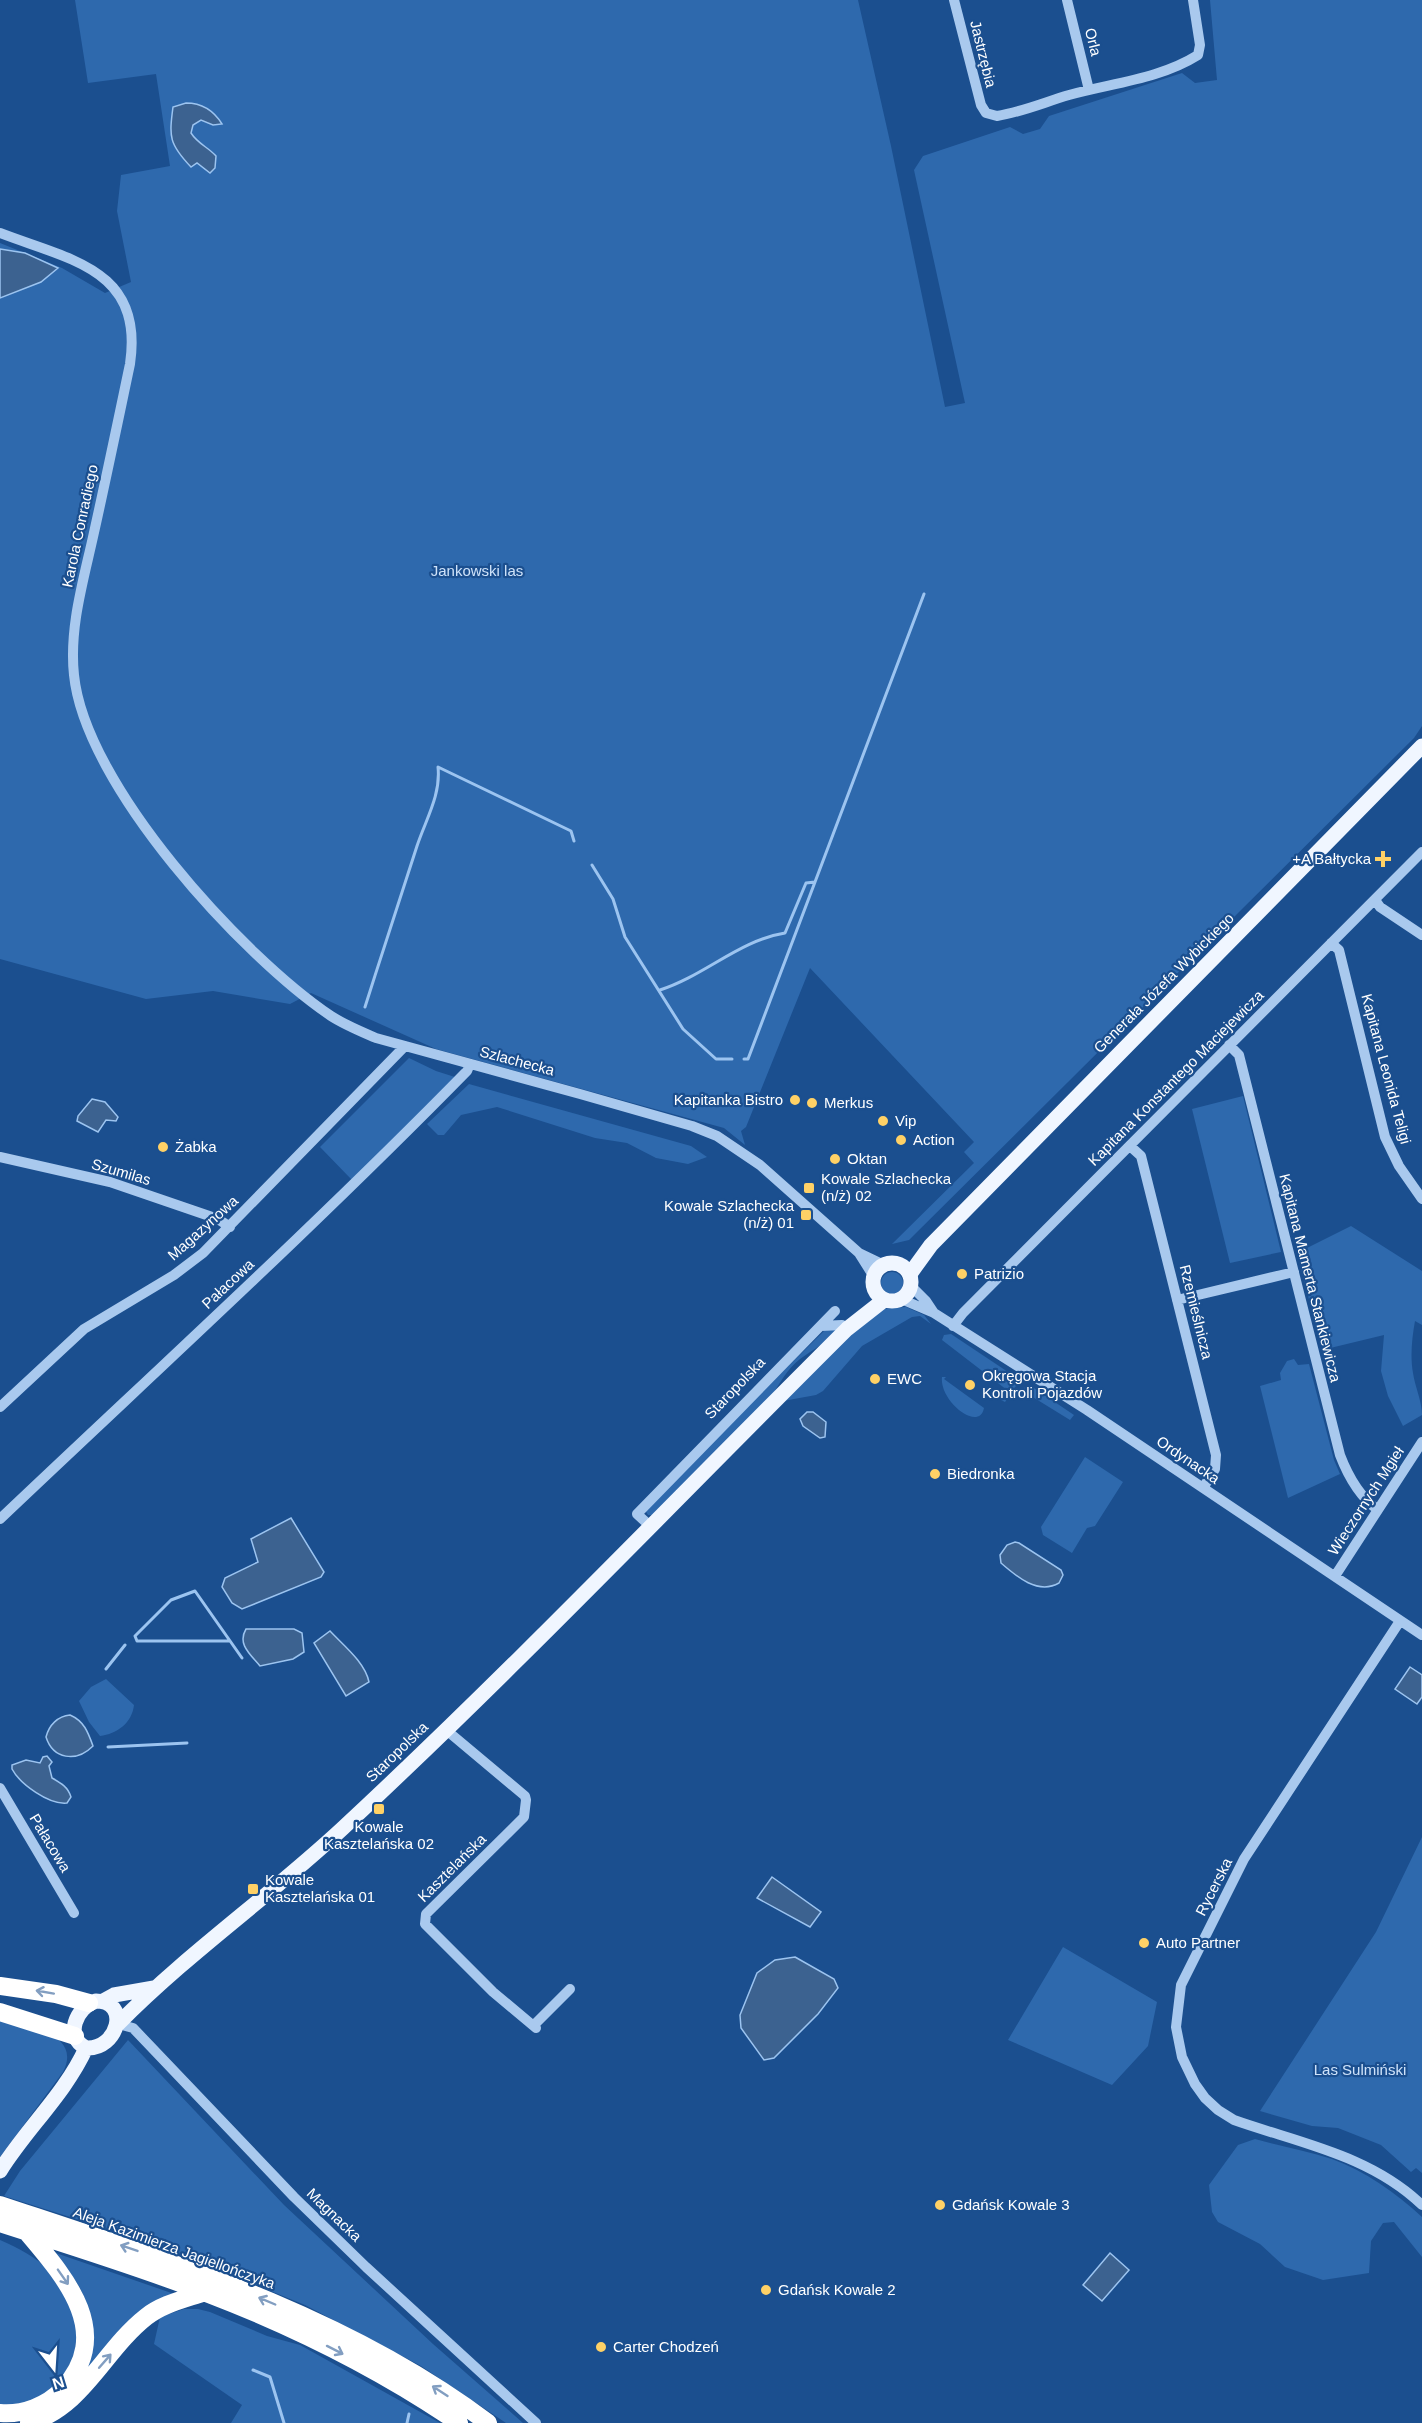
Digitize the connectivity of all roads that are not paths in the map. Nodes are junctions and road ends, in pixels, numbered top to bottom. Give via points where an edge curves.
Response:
1 (954, 0) edge
2 (1067, 0) edge
3 (1193, 0) edge
4 (1089, 90) junction
5 (0, 233) edge
6 (1422, 746) edge
7 (1422, 852) edge
8 (183, 874) joint
9 (1375, 900) junction
10 (1422, 935) edge
11 (1332, 942) junction
12 (1229, 1045) junction
13 (405, 1046) junction
14 (470, 1064) junction
15 (1130, 1146) junction
16 (0, 1157) edge
17 (1422, 1199) edge
18 (230, 1227) junction
19 (1294, 1272) junction
20 (891, 1280) junction
21 (901, 1299) joint
22 (1177, 1300) junction
23 (834, 1311) dead end
24 (934, 1313) junction
25 (821, 1326) junction
26 (953, 1326) junction
27 (847, 1329) junction
28 (0, 1407) edge
29 (1422, 1442) edge
30 (1203, 1488) junction
31 (1378, 1510) junction
32 (0, 1519) edge
33 (650, 1526) junction
34 (1335, 1576) junction
35 (1400, 1621) junction
36 (1422, 1635) edge
37 (446, 1729) junction
38 (0, 1788) edge
39 (74, 1913) dead end
40 (0, 1986) edge
41 (154, 1988) junction
42 (570, 1989) dead end
43 (96, 2002) junction
44 (0, 2012) edge
45 (118, 2024) junction
46 (80, 2042) junction
47 (3, 2167) edge
48 (0, 2205) edge
49 (1422, 2205) edge
50 (0, 2223) edge
51 (26, 2231) junction
52 (205, 2292) junction
53 (0, 2413) edge
54 (28, 2423) edge
55 (459, 2423) edge
56 (488, 2423) edge
57 (536, 2423) edge

1 - 4 street, Jastrzębia via 986,113 1008,114
2 - 4 street, Orla
3 - 4 street via 1198,55 1183,64
5 - 8 street, Karola Conradiego via 95,271 116,289 127,309 132,329 130,364 78,603 74,676 82,711 109,772
6 - 20 main road, Generała Józefa Wybickiego via 931,1245
7 - 9 street, Kapitana Konstantego Maciejewicza
8 - 13 street, Szlachecka via 242,941 309,1001 350,1027
9 - 10 street
9 - 11 street, Kapitana Konstantego Maciejewicza
11 - 12 street, Kapitana Konstantego Maciejewicza
11 - 17 street, Kapitana Leonida Teligi via 1339,950 1385,1137 1398,1166
12 - 15 street, Kapitana Konstantego Maciejewicza
12 - 19 street, Kapitana Mamerta Stankiewicza via 1239,1055
13 - 14 street, Szlachecka
13 - 18 street, Magazynowa
14 - 20 street, Szlachecka via 717,1136 760,1165
14 - 32 street, Pałacowa via 284,1252
15 - 22 street, Rzemieślnicza via 1141,1156
15 - 26 street, Kapitana Konstantego Maciejewicza
16 - 18 street, Szumilas via 111,1182 218,1219
18 - 28 street, Magazynowa via 174,1275 84,1329
19 - 22 street
19 - 31 street, Kapitana Mamerta Stankiewicza via 1340,1455 1367,1502
20 - 21 main road via 890,1301
20 - 24 street, Ordynacka
20 - 27 main road, Staropolska
21 - 24 street, Ordynacka
22 - 30 street, Rzemieślnicza via 1216,1455 1215,1469
23 - 25 street, Staropolska
24 - 26 street, Ordynacka
25 - 27 street via 842,1325
25 - 33 street, Staropolska via 637,1514
26 - 30 street, Ordynacka
27 - 33 main road, Staropolska
29 - 31 street, Wieczornych Mgieł
30 - 34 street, Ordynacka
31 - 34 street, Wieczornych Mgieł
33 - 37 main road, Staropolska
34 - 35 street, Ordynacka
35 - 36 street, Ordynacka
35 - 49 street, Rycerska via 1244,1859 1181,1985 1176,2027 1187,2069 1205,2098 1218,2110 1234,2120 1360,2162 1398,2184
37 - 41 main road, Staropolska via 333,1838
37 - 42 street, Kasztelańska via 525,1796 525,1813 426,1914 425,1924 493,1992 535,2026
38 - 39 street, Pałacowa
43 -> 40 highway
41 - 43 main road
41 - 45 main road, Staropolska
43 - 45 main road via 114,2010
43 - 46 main road via 79,2013 75,2022
44 - 46 highway
45 - 46 main road via 101,2045
45 - 57 street, Magnacka via 133,2028 366,2267
46 - 47 main road via 77,2068
56 -> 48 highway, Aleja Kazimierza Jagiellończyka via 416,2375 301,2315 178,2265
50 - 51 highway, Aleja Kazimierza Jagiellończyka
51 - 52 highway, Aleja Kazimierza Jagiellończyka
51 -> 53 highway via 75,2294 85,2330 84,2348 71,2380 48,2401 22,2412
54 -> 52 highway via 50,2415 73,2399 146,2316
52 -> 55 highway, Aleja Kazimierza Jagiellończyka via 331,2348

